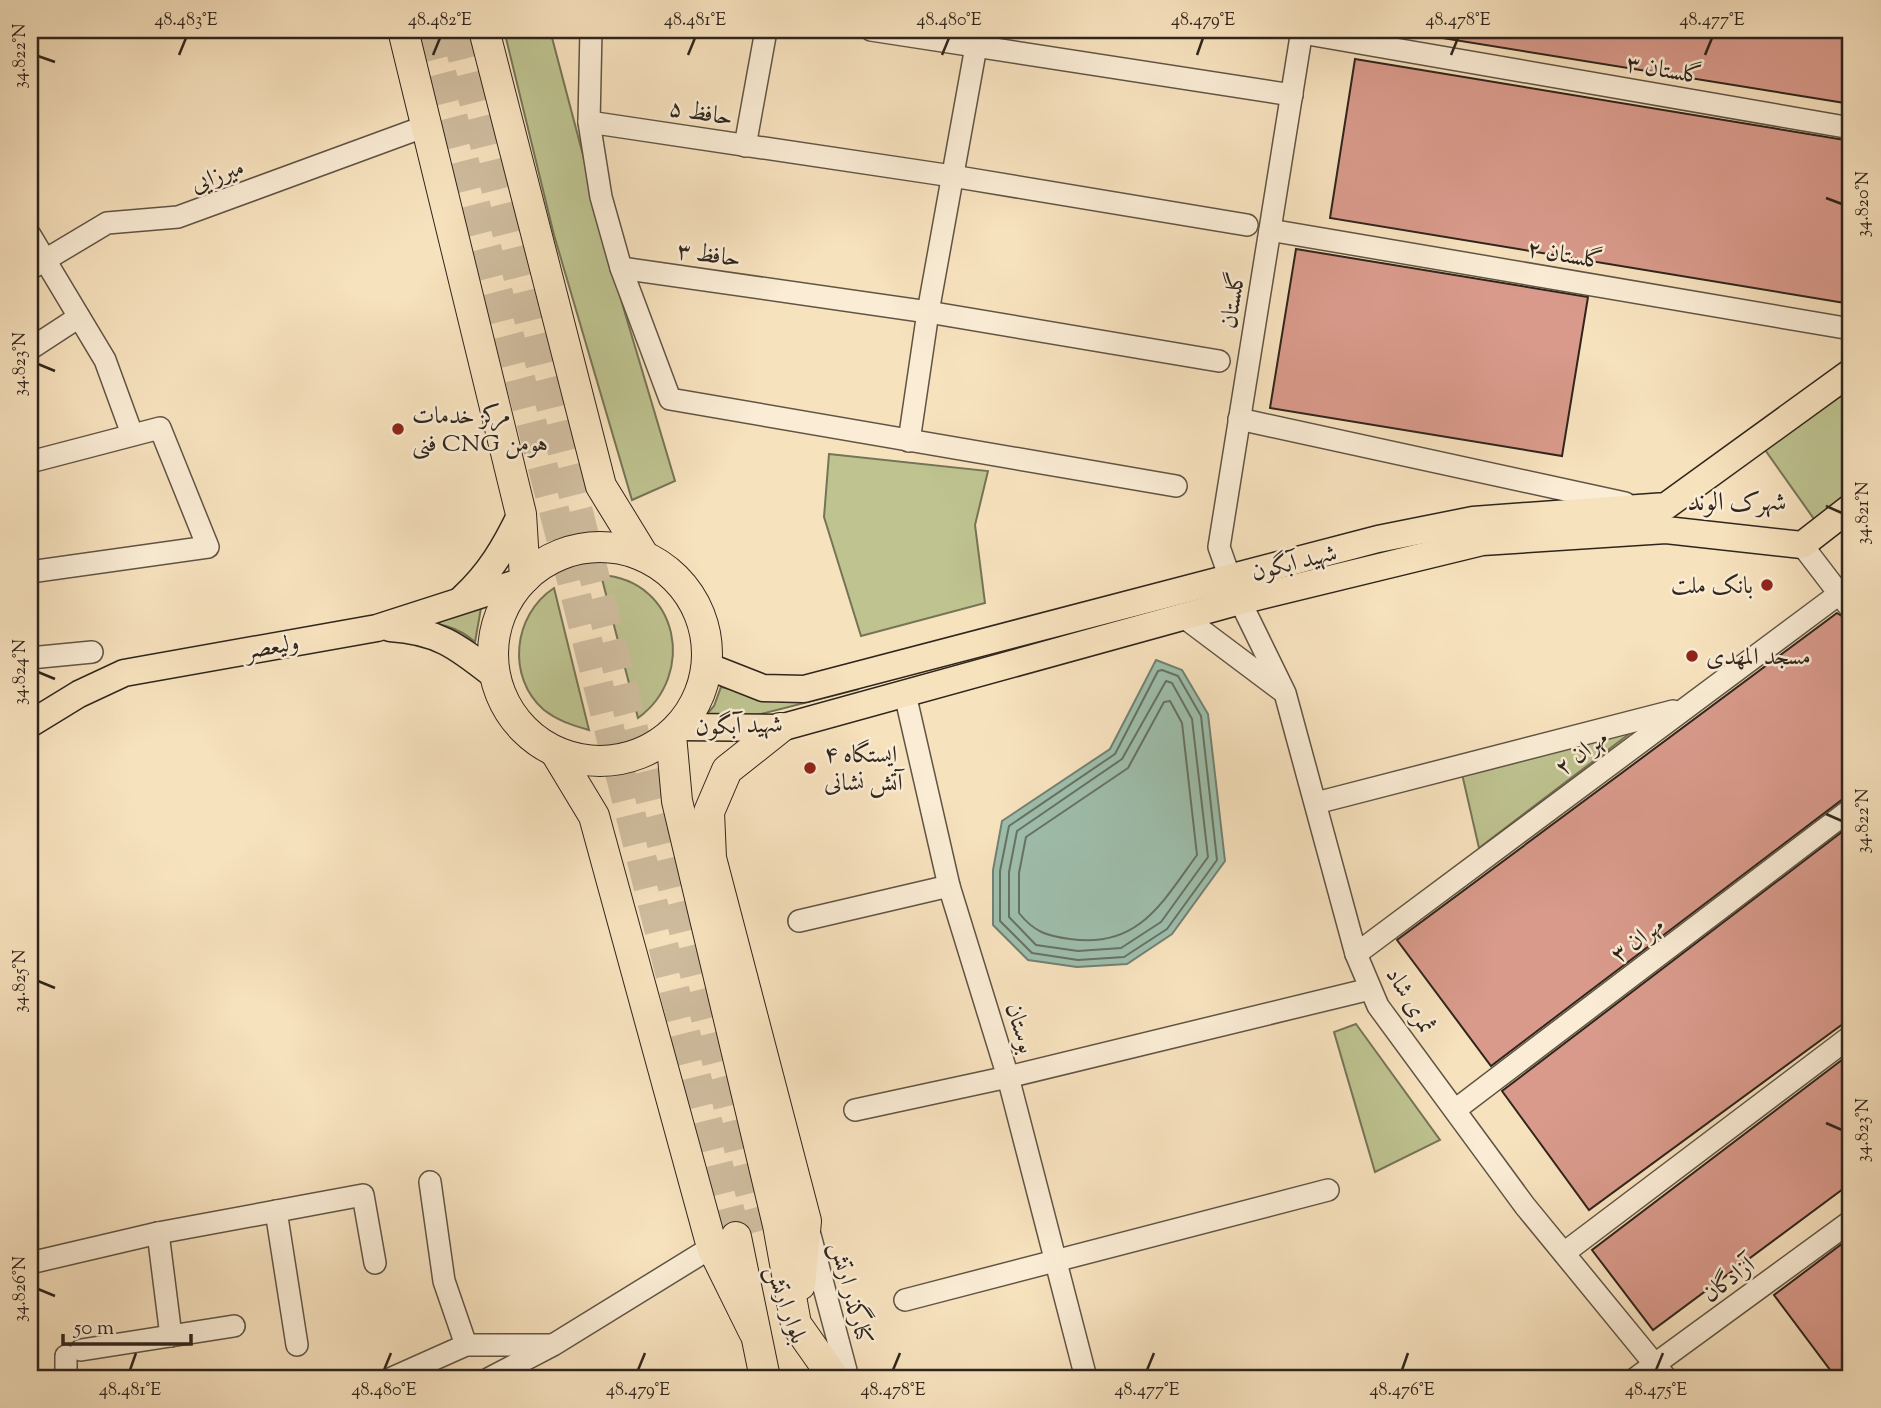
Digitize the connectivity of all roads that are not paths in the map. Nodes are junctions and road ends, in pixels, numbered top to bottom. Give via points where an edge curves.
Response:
1 (402, 30) edge
2 (484, 30) edge
3 (591, 30) edge
4 (871, 30) edge
5 (1302, 31) edge
6 (765, 36) dead end
7 (977, 38) edge
8 (1292, 95) junction
9 (589, 122) junction
10 (426, 126) junction
11 (1851, 128) edge
12 (745, 145) junction
13 (952, 176) junction
14 (1247, 225) dead end
15 (1270, 230) junction
16 (30, 235) edge
17 (37, 265) edge
18 (621, 268) junction
19 (928, 312) junction
20 (79, 317) junction
21 (1851, 329) edge
22 (30, 349) edge
23 (1219, 361) dead end
24 (1851, 372) edge
25 (1239, 419) junction
26 (132, 434) junction
27 (909, 441) junction
28 (30, 462) edge
29 (1176, 486) dead end
30 (1675, 500) junction
31 (1851, 507) edge
32 (521, 514) junction
33 (1646, 519) junction
34 (1685, 531) junction
35 (1802, 545) junction
36 (644, 556) junction
37 (30, 572) edge
38 (523, 580) junction
39 (1235, 589) junction
40 (1847, 596) edge
41 (460, 601) junction
42 (1185, 618) junction
43 (377, 628) junction
44 (1030, 629) junction
45 (92, 652) dead end
46 (30, 657) edge
47 (1039, 657) junction
48 (708, 666) junction
49 (495, 677) junction
50 (1286, 693) junction
51 (905, 694) junction
52 (1684, 708) junction
53 (30, 723) edge
54 (780, 728) junction
55 (676, 731) junction
56 (556, 752) junction
57 (1315, 803) junction
58 (1851, 809) edge
59 (949, 886) junction
60 (799, 921) dead end
61 (1356, 954) junction
62 (1370, 989) junction
63 (1851, 1036) edge
64 (1008, 1077) junction
65 (855, 1110) dead end
66 (1455, 1111) junction
67 (430, 1182) dead end
68 (1328, 1190) dead end
69 (276, 1211) junction
70 (806, 1221) junction
71 (1851, 1221) edge
72 (158, 1233) junction
73 (736, 1238) junction
74 (1564, 1253) junction
75 (1056, 1262) junction
76 (30, 1263) edge
77 (375, 1263) dead end
78 (905, 1300) dead end
79 (796, 1324) junction
80 (234, 1326) dead end
81 (171, 1336) junction
82 (297, 1345) dead end
83 (466, 1345) junction
84 (553, 1345) junction
85 (1662, 1372) edge
86 (66, 1378) edge
87 (392, 1378) edge
88 (490, 1378) edge
89 (765, 1378) edge
90 (811, 1378) edge
91 (834, 1378) edge
92 (848, 1378) edge
93 (1086, 1378) edge
94 (1636, 1378) edge

1 - 10 highway
2 - 36 highway via 601,486
3 - 9 street
4 - 7 street
5 - 8 street, گلستان
5 - 11 street, گلستان ۳
6 - 12 street
7 - 8 street
7 - 13 street
8 - 15 street, گلستان
9 - 12 street, حافظ ۵
9 - 18 street via 601,197
10 - 17 street, میرزایی via 178,217 107,223
10 - 32 highway
12 - 13 street, حافظ ۵
13 - 14 street, حافظ ۵
13 - 19 street
15 - 21 street, گلستان ۲
15 - 25 street, گلستان
16 - 17 street
17 - 20 street
18 - 19 street, حافظ ۳
18 - 27 street via 670,399
19 - 23 street, حافظ ۳
19 - 27 street
20 - 22 street
20 - 26 street via 105,360
24 - 30 main road, شهید آبگون
25 - 33 street
25 - 39 street, گلستان via 1219,547
26 - 28 street
26 - 37 street via 160,428 208,547
27 - 29 street
30 - 33 main road, شهید آبگون
30 - 34 main road via 1672,522
31 - 35 main road
32 - 38 highway
32 - 41 main road via 485,577
33 - 34 main road, شهید آبگون
33 - 39 main road, شهید آبگون via 1473,520 1378,539
34 - 35 main road, شهید آبگون
35 - 40 street
36 - 38 highway via 623,549 578,549 556,556
36 - 48 highway via 673,575 694,601 706,632
38 - 41 main road, ولیعصر
38 - 49 highway via 502,610 493,643
39 - 42 main road, شهید آبگون
39 - 44 main road, شهید آبگون
39 - 50 street, ثمری شاد
40 - 52 street, مهران ۲
41 - 43 main road, ولیعصر
42 - 47 main road, شهید آبگون
42 - 50 street
43 - 49 main road via 418,630 452,642
43 - 53 main road, ولیعصر via 124,673
44 - 47 main road
44 - 48 main road, شهید آبگون via 804,689 763,688
45 - 46 street
47 - 51 main road, شهید آبگون
48 - 55 highway via 699,699
49 - 56 highway via 507,708 528,734
50 - 57 street, ثمری شاد
51 - 54 main road, شهید آبگون
51 - 59 street, بوستان
52 - 57 street
52 - 61 street, مهران ۲
54 - 55 main road, شهید آبگون
54 - 70 highway via 727,770 709,813 712,858
55 - 56 highway via 644,753 623,760 578,760
55 - 79 highway via 677,802 778,1225
56 - 73 highway via 594,816
57 - 61 street, ثمری شاد
58 - 66 street, مهران ۳
59 - 60 street
59 - 64 street, بوستان
61 - 62 street, ثمری شاد
62 - 64 street
62 - 66 street, ثمری شاد
63 - 74 street
64 - 65 street
64 - 75 street, بوستان
66 - 74 street, ثمری شاد
67 - 83 street via 444,1281
68 - 75 street
69 - 72 street
69 - 77 street via 363,1195
69 - 82 street
70 - 79 highway
70 - 92 street, کنارگذر ارتش
71 - 85 street, آزادگان
72 - 76 street
72 - 81 street
73 - 79 highway, بلوار ارتش
73 - 84 street
73 - 89 highway, بلوار ارتش
74 - 85 street, ثمری شاد
75 - 78 street
75 - 93 street, بوستان
79 - 90 highway, بلوار ارتش
79 - 91 highway
80 - 81 street
81 - 86 street via 74,1353
83 - 84 street
83 - 87 street
84 - 88 street
85 - 94 street, آزادگان

